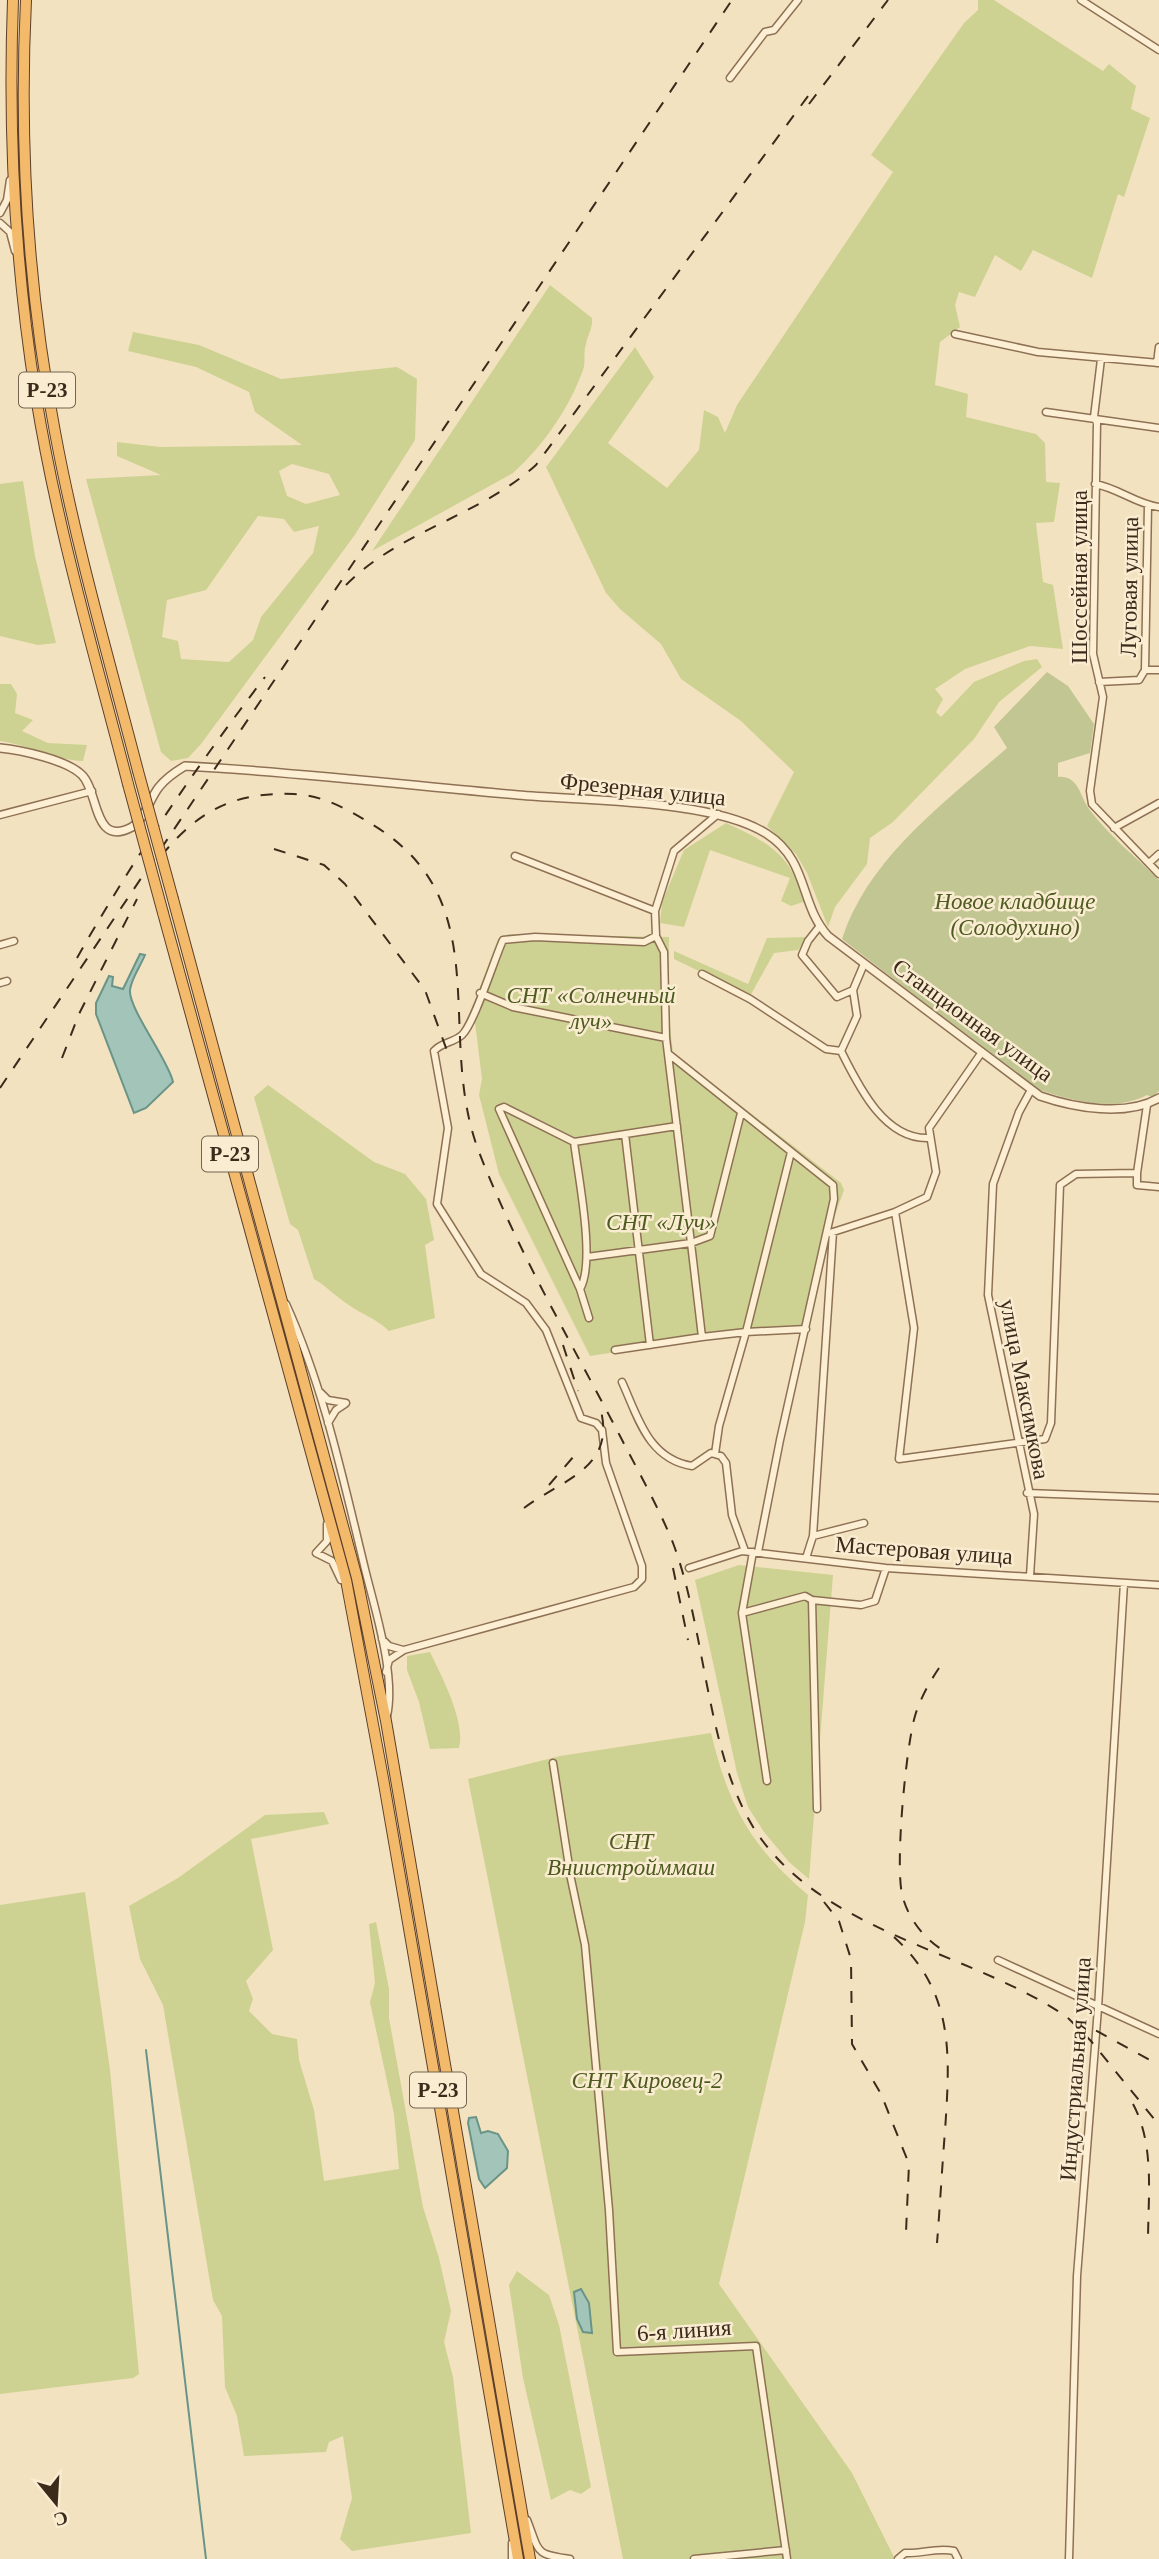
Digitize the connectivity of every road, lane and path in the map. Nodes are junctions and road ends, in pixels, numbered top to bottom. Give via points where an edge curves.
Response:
1 (13, 0) edge
2 (26, 0) edge
3 (798, 0) edge
4 (1081, 0) edge
5 (1159, 50) edge
6 (730, 78) dead end
7 (13, 160) junction
8 (0, 213) edge
9 (0, 223) edge
10 (20, 273) junction
11 (955, 334) dead end
12 (1159, 347) edge
13 (1101, 359) junction
14 (1158, 363) edge
15 (1046, 412) dead end
16 (1094, 417) junction
17 (1159, 428) edge
18 (1095, 484) junction
19 (1148, 505) junction
20 (1159, 507) edge
21 (1145, 670) junction
22 (1159, 670) edge
23 (1099, 682) junction
24 (0, 748) edge
25 (92, 791) junction
26 (1159, 803) edge
27 (719, 813) junction
28 (0, 815) edge
29 (1114, 828) junction
30 (1159, 854) edge
31 (515, 856) dead end
32 (1149, 863) junction
33 (1159, 874) edge
34 (655, 911) junction
35 (819, 927) junction
36 (656, 936) junction
37 (13, 941) dead end
38 (0, 945) edge
39 (864, 964) junction
40 (702, 974) dead end
41 (853, 990) junction
42 (480, 993) junction
43 (666, 1038) junction
44 (841, 1051) junction
45 (982, 1052) junction
46 (670, 1055) junction
47 (1031, 1090) junction
48 (1159, 1098) edge
49 (1147, 1105) junction
50 (741, 1113) junction
51 (677, 1126) junction
52 (625, 1134) junction
53 (929, 1138) junction
54 (573, 1142) junction
55 (791, 1152) junction
56 (1137, 1173) junction
57 (1159, 1186) edge
58 (895, 1212) junction
59 (829, 1233) junction
60 (691, 1243) junction
61 (639, 1251) junction
62 (587, 1257) junction
63 (580, 1289) junction
64 (283, 1296) junction
65 (589, 1318) dead end
66 (806, 1329) junction
67 (746, 1332) junction
68 (702, 1337) junction
69 (650, 1345) junction
70 (615, 1350) dead end
71 (622, 1382) dead end
72 (320, 1392) junction
73 (328, 1423) junction
74 (1021, 1444) junction
75 (715, 1454) junction
76 (1027, 1493) junction
77 (325, 1498) junction
78 (1159, 1498) edge
79 (864, 1523) dead end
80 (813, 1536) junction
81 (745, 1551) junction
82 (756, 1552) junction
83 (806, 1558) junction
84 (689, 1568) dead end
85 (886, 1568) junction
86 (1030, 1576) junction
87 (1124, 1583) junction
88 (1159, 1585) edge
89 (812, 1600) junction
90 (350, 1602) junction
91 (742, 1614) junction
92 (380, 1634) junction
93 (404, 1650) junction
94 (386, 1672) junction
95 (386, 1721) junction
96 (553, 1763) dead end
97 (767, 1781) dead end
98 (817, 1809) dead end
99 (999, 1960) dead end
100 (1098, 2008) junction
101 (1159, 2034) edge
102 (522, 2508) junction
103 (512, 2520) junction
104 (786, 2550) junction
105 (558, 2558) edge
106 (512, 2559) edge
107 (518, 2559) edge
108 (530, 2559) edge
109 (570, 2559) edge
110 (694, 2559) edge
111 (787, 2559) edge
112 (898, 2559) edge
113 (958, 2559) edge
114 (1069, 2559) edge

1 - 7 highway, Р-23
2 - 64 highway, Р-23, bridge via 25,160 47,383 82,556
3 - 6 street via 774,30 765,32
4 - 5 street
7 - 8 street via 7,200
7 - 10 highway, Р-23
9 - 10 street via 10,233
10 - 77 highway, Р-23, bridge via 55,498 128,784
11 - 13 street via 1038,352
12 - 14 street
13 - 14 street
13 - 16 street, Шоссейная улица
15 - 16 street
16 - 17 street
16 - 18 street, Шоссейная улица
18 - 19 street via 1114,487
18 - 23 street, Шоссейная улица via 1093,654
19 - 20 street
19 - 21 street, Луговая улица
21 - 22 street
21 - 23 street via 1139,680
23 - 29 street, Шоссейная улица via 1102,697 1090,791 1093,804
24 - 25 street via 24,750 75,770
25 - 27 street, Фрезерная улица via 98,819 120,832 135,825 160,786 185,766
25 - 28 street
26 - 29 street
27 - 34 street via 674,851
27 - 35 street, Фрезерная улица via 767,834 791,855
29 - 32 street
30 - 32 street
31 - 34 street
32 - 33 street
34 - 36 street
35 - 39 street, Станционная улица
35 - 41 street via 802,956 837,997
36 - 42 street via 644,942 503,940
36 - 43 street via 664,952
37 - 38 street
39 - 41 street
39 - 45 street, Станционная улица
40 - 44 street via 826,1049
41 - 44 street via 857,1016
42 - 43 street via 513,1007
42 - 93 street via 463,1035 434,1051 448,1128 437,1204 481,1274 526,1303 546,1330 581,1418 602,1430 606,1463 642,1566 642,1579 634,1587
43 - 46 street
44 - 53 street via 858,1085 891,1125 915,1138
45 - 47 street, Станционная улица
45 - 53 street via 934,1119
46 - 50 street
46 - 51 street
47 - 49 street, Станционная улица via 1075,1104 1124,1109
47 - 74 street, улица Максимкова via 993,1184 988,1296
48 - 49 street, Станционная улица
49 - 56 street
50 - 55 street
50 - 60 street via 710,1236
51 - 52 street
51 - 60 street
52 - 54 street
52 - 61 street
53 - 58 street via 936,1172 933,1183 927,1196
54 - 62 street
54 - 63 street via 504,1107 499,1109
55 - 59 street via 833,1185
55 - 67 street
56 - 57 street via 1137,1185
56 - 74 street via 1076,1174 1060,1185 1051,1423 1045,1439
58 - 59 street
58 - 74 street via 914,1328 899,1459
59 - 66 street
59 - 80 street
60 - 61 street
60 - 68 street
61 - 62 street
61 - 69 street
62 - 63 street
63 - 65 street
64 - 72 street
64 - 95 highway, Р-23 via 344,1523
66 - 67 street
66 - 82 street
67 - 68 street
67 - 75 street
68 - 69 street
69 - 70 street
71 - 75 street via 649,1442 662,1454 692,1466 705,1455
72 - 73 street
72 - 73 street via 328,1400 346,1403
73 - 92 street
74 - 76 street, улица Максимкова
75 - 81 street via 726,1463 732,1516
76 - 78 street
76 - 86 street, улица Максимкова via 1035,1522
77 - 90 highway, Р-23
77 - 90 street via 327,1541 316,1553 328,1556 336,1566
79 - 80 street
80 - 83 street
81 - 82 street, Мастеровая улица
81 - 84 street, Мастеровая улица
82 - 83 street, Мастеровая улица
82 - 91 street
83 - 85 street, Мастеровая улица
85 - 86 street, Мастеровая улица
85 - 89 street via 875,1601 861,1605
86 - 87 street, Мастеровая улица
87 - 88 street, Мастеровая улица
87 - 100 street, Индустриальная улица
89 - 91 street via 805,1596
89 - 98 street
90 - 103 highway, Р-23
91 - 97 street
92 - 93 street via 389,1646
92 - 94 street
93 - 94 street via 389,1660
94 - 95 street via 390,1701
95 - 102 highway, Р-23
96 - 104 street, 6-я линия via 585,1945 617,2352 753,2344 759,2357
99 - 100 street
100 - 101 street
100 - 114 street, Индустриальная улица via 1077,2276
102 - 105 street via 540,2552
102 - 108 highway, Р-23
103 - 106 street
103 - 107 highway, Р-23
104 - 110 street
104 - 111 street
105 - 109 street
112 - 113 street via 905,2553 939,2547 954,2551

